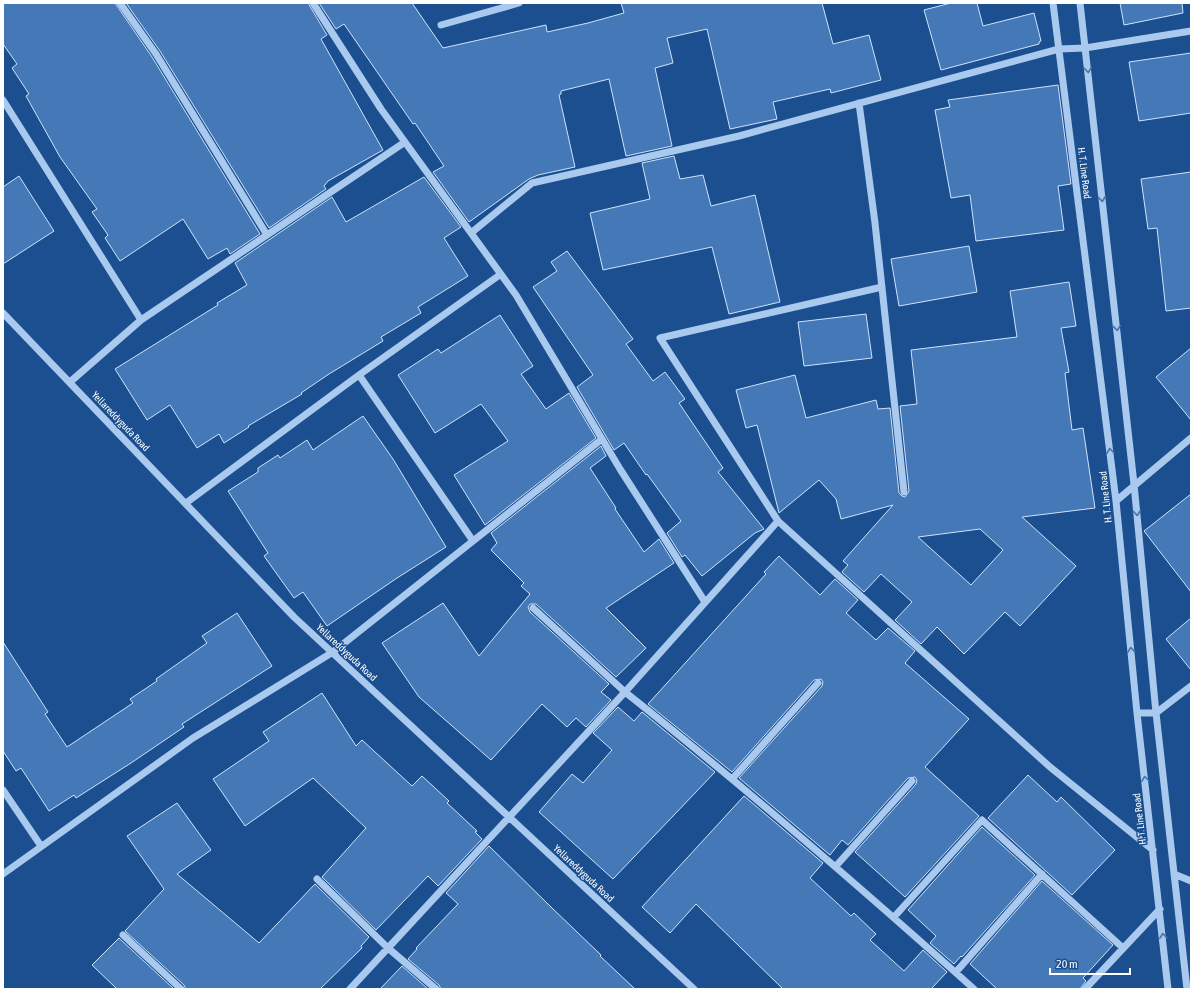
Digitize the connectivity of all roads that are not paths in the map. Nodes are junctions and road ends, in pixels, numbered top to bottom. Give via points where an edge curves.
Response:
1 (120, 3) edge
2 (313, 3) edge
3 (519, 3) edge
4 (1053, 3) edge
5 (1080, 3) edge
6 (442, 25) dead end
7 (1191, 31) edge
8 (1085, 48) junction
9 (1060, 50) junction
10 (3, 100) edge
11 (859, 103) junction
12 (405, 142) junction
13 (471, 233) junction
14 (267, 235) junction
15 (501, 274) junction
16 (882, 287) junction
17 (3, 313) edge
18 (141, 320) junction
19 (359, 375) junction
20 (70, 382) junction
21 (602, 438) junction
22 (1191, 438) edge
23 (1134, 484) junction
24 (904, 492) dead end
25 (1116, 500) junction
26 (186, 503) junction
27 (778, 521) junction
28 (473, 541) junction
29 (705, 602) junction
30 (533, 608) dead end
31 (333, 652) junction
32 (818, 683) dead end
33 (1191, 686) edge
34 (625, 692) junction
35 (1156, 712) junction
36 (1137, 713) junction
37 (732, 778) junction
38 (912, 781) dead end
39 (3, 790) edge
40 (508, 816) junction
41 (41, 846) junction
42 (1153, 850) junction
43 (836, 866) junction
44 (3, 874) edge
45 (1042, 874) junction
46 (1174, 874) junction
47 (317, 879) dead end
48 (1191, 881) edge
49 (1160, 909) junction
50 (894, 917) junction
51 (123, 935) dead end
52 (388, 948) junction
53 (1123, 948) junction
54 (956, 972) junction
55 (181, 989) edge
56 (350, 989) edge
57 (436, 989) edge
58 (694, 989) edge
59 (974, 989) edge
60 (1085, 989) edge
61 (1168, 989) edge
62 (1187, 989) edge

1 - 14 street via 156,54
2 - 12 street
3 - 6 street
4 - 9 street, H. T. Line Road
5 - 8 street, H. T. Line Road
7 - 8 street
8 - 9 street
8 -> 23 street, H. T. Line Road
9 - 11 street
25 -> 9 street, H. T. Line Road
10 - 18 street
11 - 13 street via 739,136 532,183
11 - 16 street
12 - 13 street
12 - 14 street
13 - 15 street
14 - 18 street
15 - 19 street
15 - 21 street
16 - 24 street
16 - 27 street via 660,338
17 - 20 street, Yellareddyguda Road
18 - 20 street
19 - 26 street
19 - 28 street
20 - 26 street, Yellareddyguda Road
21 - 28 street
21 - 29 street
22 - 23 street
23 - 25 street
23 -> 35 street, H. T. Line Road
36 -> 25 street, H. T. Line Road
26 - 31 street, Yellareddyguda Road via 294,617
27 - 29 street
27 - 42 street via 1050,767
28 - 31 street
29 - 34 street
30 - 34 street
31 - 40 street, Yellareddyguda Road
31 - 41 street via 193,738
32 - 37 street
33 - 35 street
34 - 37 street
34 - 40 street
35 - 36 street
35 - 46 street, H. T. Line Road
42 -> 36 street, H. T. Line Road
37 - 43 street
38 - 43 street
39 - 41 street
40 - 52 street
40 - 58 street, Yellareddyguda Road
41 - 44 street
42 - 49 street, H. T. Line Road
43 - 50 street
45 - 50 street via 982,820
45 - 53 street
45 - 54 street
46 - 48 street
46 - 62 street, H. T. Line Road
47 - 52 street
49 - 53 street
61 -> 49 street, H. T. Line Road
50 - 54 street
51 - 55 street
52 - 56 street
52 - 57 street
53 - 60 street
54 - 59 street

